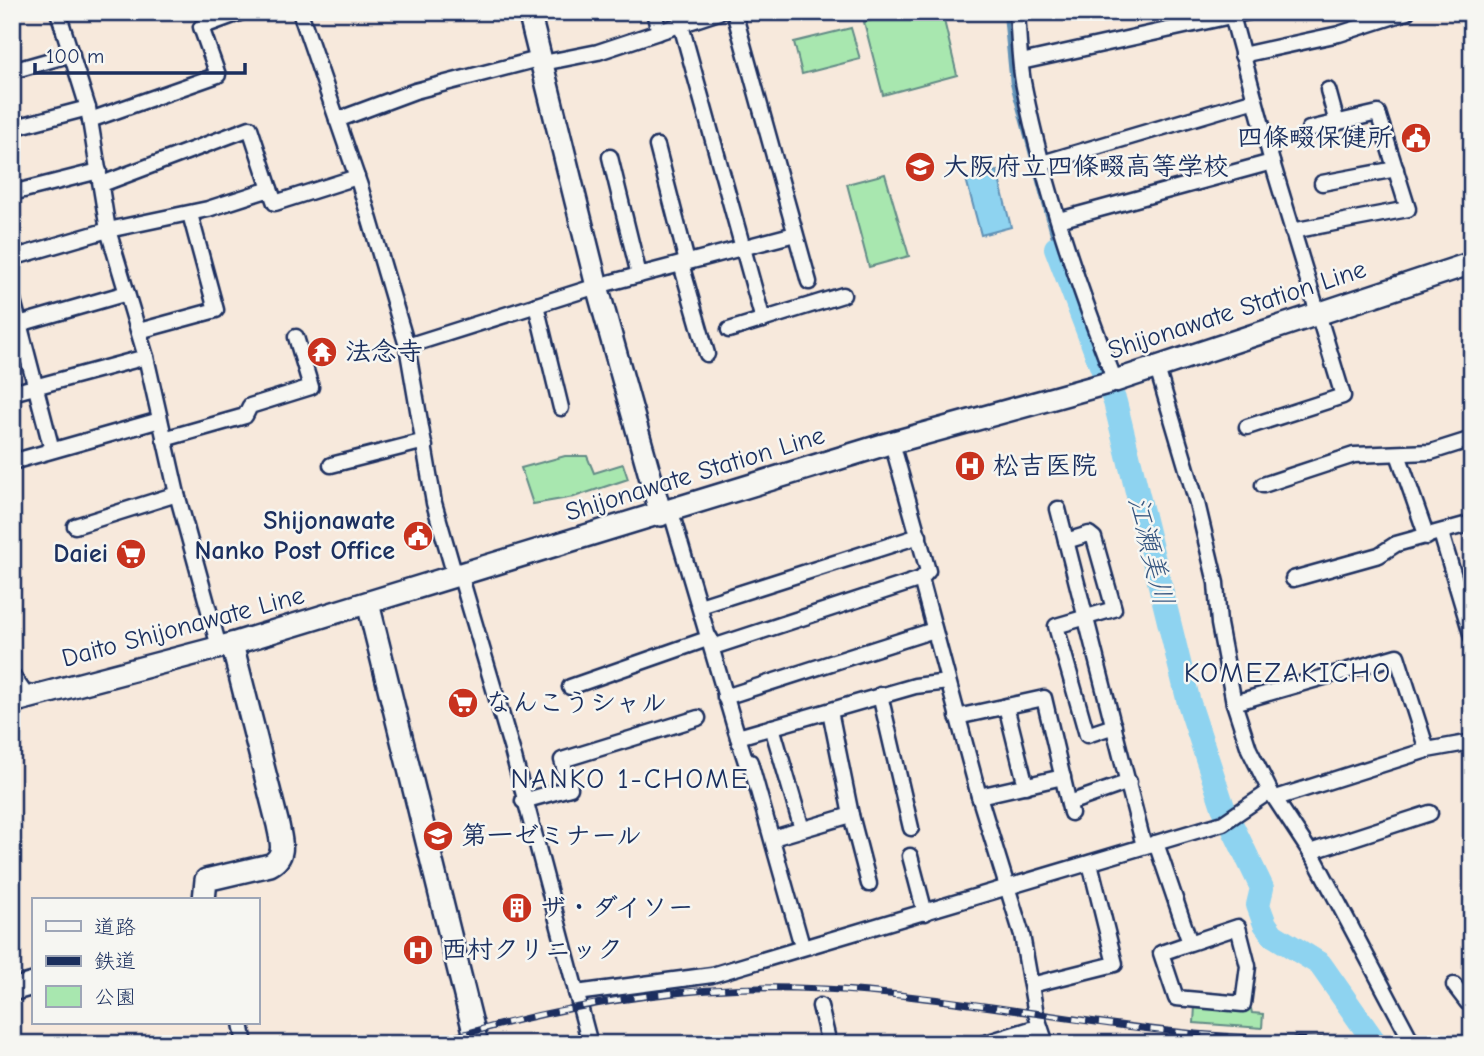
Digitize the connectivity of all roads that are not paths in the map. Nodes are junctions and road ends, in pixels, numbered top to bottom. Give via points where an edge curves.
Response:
1 (58, 12) edge
2 (242, 12) edge
3 (300, 12) edge
4 (529, 12) edge
5 (654, 12) edge
6 (719, 12) edge
7 (734, 12) edge
8 (1017, 12) edge
9 (1250, 12) edge
10 (1407, 12) edge
11 (1232, 14) edge
12 (682, 20) edge
13 (659, 32) junction
14 (72, 54) junction
15 (1242, 55) junction
16 (542, 61) junction
17 (1021, 62) junction
18 (12, 71) edge
19 (1328, 90) dead end
20 (1255, 100) junction
21 (89, 114) junction
22 (337, 120) junction
23 (1336, 123) junction
24 (12, 128) edge
25 (1309, 129) dead end
26 (657, 146) dead end
27 (610, 158) dead end
28 (1272, 162) junction
29 (1042, 163) junction
30 (1396, 169) junction
31 (101, 177) junction
32 (357, 177) junction
33 (1322, 183) dead end
34 (270, 189) junction
35 (12, 193) edge
36 (190, 214) junction
37 (1059, 220) junction
38 (108, 230) junction
39 (1292, 231) junction
40 (795, 234) junction
41 (744, 247) junction
42 (12, 258) edge
43 (684, 263) junction
44 (1472, 263) edge
45 (639, 275) junction
46 (809, 282) dead end
47 (597, 286) junction
48 (127, 293) junction
49 (843, 295) dead end
50 (12, 296) edge
51 (536, 305) junction
52 (1317, 313) junction
53 (763, 320) junction
54 (16, 324) edge
55 (729, 330) dead end
56 (139, 331) junction
57 (296, 337) dead end
58 (407, 346) junction
59 (707, 354) dead end
60 (146, 357) junction
61 (1157, 368) junction
62 (1109, 383) junction
63 (35, 386) junction
64 (12, 393) edge
65 (561, 408) dead end
66 (160, 420) junction
67 (1247, 427) dead end
68 (164, 439) junction
69 (1472, 439) edge
70 (892, 443) junction
71 (425, 446) junction
72 (52, 450) junction
73 (1398, 454) junction
74 (12, 462) edge
75 (331, 465) dead end
76 (1263, 485) dead end
77 (177, 494) junction
78 (1058, 509) dead end
79 (666, 513) junction
80 (1472, 523) edge
81 (75, 526) dead end
82 (1434, 535) junction
83 (919, 536) junction
84 (1066, 541) junction
85 (457, 575) junction
86 (921, 579) junction
87 (1293, 579) dead end
88 (368, 603) junction
89 (700, 606) junction
90 (1086, 617) junction
91 (934, 630) junction
92 (1472, 637) edge
93 (712, 643) junction
94 (226, 646) junction
95 (12, 675) edge
96 (948, 682) junction
97 (569, 687) dead end
98 (880, 695) junction
99 (725, 696) junction
100 (20, 700) edge
101 (1234, 703) junction
102 (1006, 706) junction
103 (830, 711) junction
104 (957, 717) junction
105 (698, 718) dead end
106 (1114, 726) junction
107 (772, 727) junction
108 (738, 737) junction
109 (1472, 743) edge
110 (1427, 750) junction
111 (1063, 777) junction
112 (1129, 782) junction
113 (1026, 786) junction
114 (1273, 795) junction
115 (979, 796) junction
116 (523, 801) junction
117 (1430, 813) dead end
118 (851, 815) junction
119 (911, 828) dead end
120 (802, 830) junction
121 (773, 838) junction
122 (1150, 845) junction
123 (1310, 852) junction
124 (910, 856) dead end
125 (1090, 863) junction
126 (869, 884) dead end
127 (1008, 885) junction
128 (204, 898) edge
129 (925, 912) junction
130 (1190, 943) junction
131 (802, 946) junction
132 (32, 984) edge
133 (1031, 985) junction
134 (1454, 985) dead end
135 (12, 990) edge
136 (576, 993) junction
137 (1472, 1001) edge
138 (820, 1006) dead end
139 (241, 1024) edge
140 (1044, 1040) edge
141 (245, 1044) edge
142 (477, 1044) edge
143 (590, 1044) edge
144 (829, 1044) edge
145 (982, 1044) edge
146 (1413, 1044) edge

1 - 14 street
2 - 21 street via 201,27 218,75
3 - 22 street
4 - 16 main road
5 - 13 street
6 - 12 street
7 - 40 street
8 - 17 street
9 - 11 street
10 - 15 street via 1339,34
11 - 15 street
11 - 17 street
12 - 13 street
12 - 41 street
13 - 16 street via 598,52
14 - 18 street
14 - 21 street
15 - 20 street
16 - 22 street via 415,91
16 - 47 main road
17 - 29 street
19 - 23 street
20 - 28 street
20 - 29 street
21 - 24 street
21 - 31 street
22 - 32 street
23 - 25 street
23 - 30 street via 1378,113
26 - 43 street
27 - 45 street
28 - 37 street
28 - 39 street
29 - 37 street
30 - 33 street
30 - 39 street via 1408,209
31 - 34 street via 250,128
31 - 35 street
31 - 38 street
32 - 34 street via 275,203
32 - 58 street
34 - 36 street
36 - 38 street
36 - 56 street via 216,310
37 - 62 street
38 - 42 street
38 - 48 street
39 - 52 street
40 - 41 street
40 - 46 street
41 - 43 street
41 - 53 street
43 - 45 street
43 - 59 street
44 - 52 main road, Shijonawate Station Line
45 - 47 street
47 - 51 street
47 - 79 main road
48 - 54 street
48 - 56 street
49 - 53 street
50 - 54 street
51 - 58 street
51 - 65 street
52 - 61 main road, Shijonawate Station Line
52 - 67 street via 1343,396
53 - 55 street
54 - 63 street
56 - 60 street
57 - 68 street via 311,387 250,406 245,416
58 - 71 street
60 - 63 street
60 - 66 street
61 - 62 main road, Shijonawate Station Line
61 - 101 street via 1216,583
62 - 70 main road, Shijonawate Station Line
63 - 64 street
63 - 72 street
66 - 68 street
66 - 72 street
68 - 77 street
69 - 73 street via 1431,452
70 - 79 main road, Shijonawate Station Line
70 - 83 street
71 - 75 street via 421,442
71 - 85 street via 434,503
72 - 74 street
73 - 76 street via 1354,455
73 - 82 street
77 - 81 street
77 - 94 street
78 - 84 street
79 - 85 main road, Shijonawate Station Line
79 - 89 street
80 - 82 street
82 - 87 street
82 - 92 street
83 - 86 street via 928,571
83 - 89 street
84 - 90 street
84 - 90 street via 1089,534 1094,538 1114,609
85 - 88 main road, Shijonawate Station Line
85 - 116 street via 512,750
86 - 91 street
86 - 93 street
88 - 94 main road, Daito Shijonawate Line
88 - 142 main road
89 - 93 street
90 - 106 street
90 - 106 street via 1056,626 1087,735
91 - 96 street
91 - 99 street
93 - 97 street
93 - 99 street
94 - 100 main road, Daito Shijonawate Line
94 - 128 main road via 282,853 270,865 206,880
95 - 100 street
96 - 98 street
96 - 104 street
98 - 103 street
98 - 119 street
99 - 108 street
101 - 110 street via 1397,656
101 - 114 street via 1249,749
102 - 104 street
102 - 111 street via 1044,698
102 - 113 street
103 - 107 street
103 - 118 street
104 - 115 street
105 - 116 street via 562,760 570,788
106 - 112 street
107 - 108 street
107 - 120 street
108 - 121 street
109 - 110 street
110 - 114 street
111 - 112 street via 1070,808
111 - 113 street
112 - 122 street
113 - 115 street
114 - 122 street via 1228,820
114 - 123 street
115 - 127 street
116 - 136 street
117 - 123 street
118 - 120 street
118 - 126 street
120 - 121 street
121 - 131 street
122 - 125 street
122 - 130 street
123 - 146 street
124 - 129 street
125 - 127 street
125 - 133 street via 1115,964
127 - 129 street
127 - 133 street
129 - 131 street
130 - 130 street via 1238,927 1248,965 1243,1004 1177,998 1161,953
131 - 136 street via 712,975
132 - 135 main road
133 - 140 street
134 - 137 street via 1467,1002
136 - 143 street
138 - 144 street
139 - 141 street
140 - 145 street via 1031,1029

